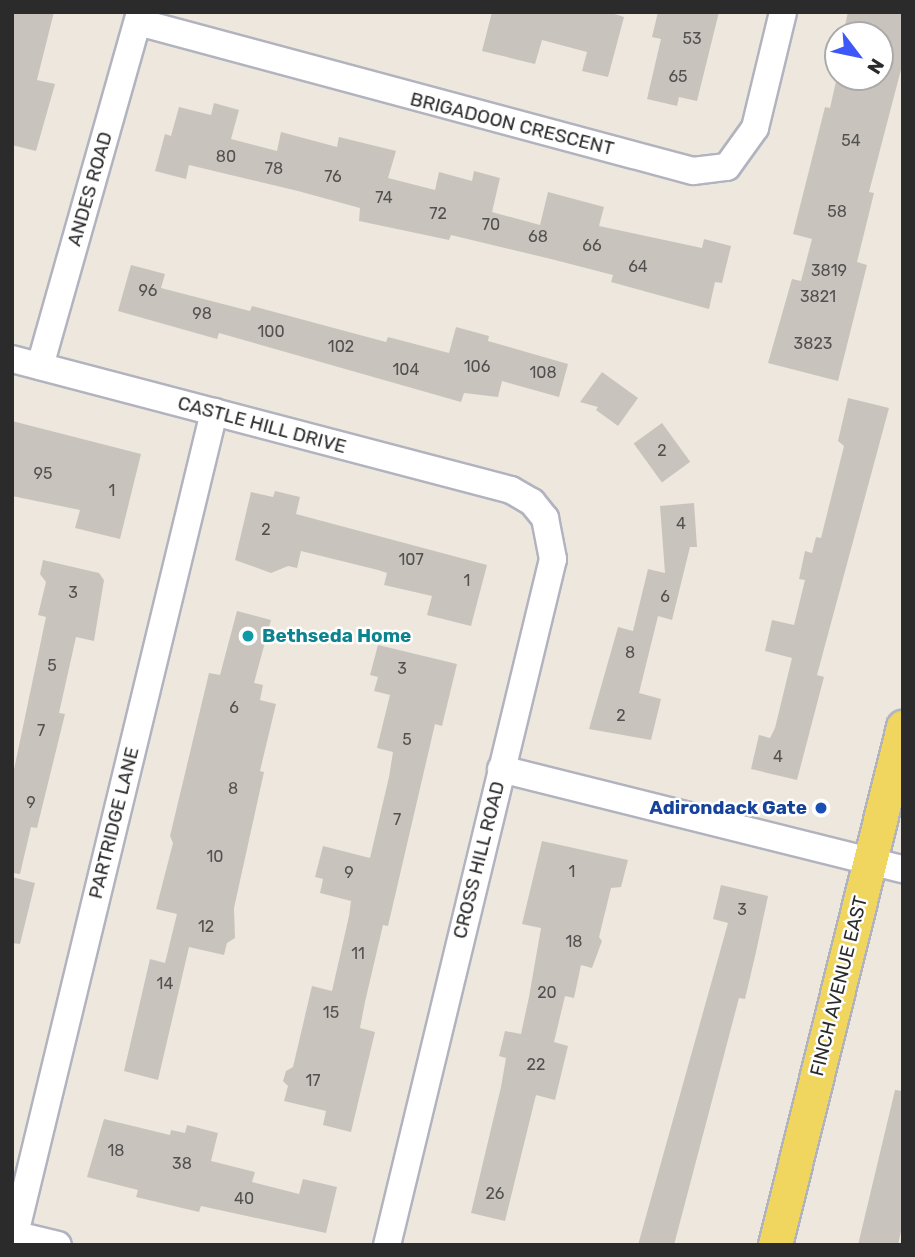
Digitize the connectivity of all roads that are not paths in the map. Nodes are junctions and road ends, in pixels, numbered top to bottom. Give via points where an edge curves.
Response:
1 (783, 12) edge
2 (139, 17) edge
3 (12, 359) edge
4 (40, 366) junction
5 (214, 412) junction
6 (512, 490) joint
7 (903, 727) edge
8 (501, 769) junction
9 (870, 862) junction
10 (903, 869) edge
11 (13, 1234) edge
12 (58, 1245) edge
13 (387, 1245) edge
14 (775, 1245) edge

1 - 2 street, BRIGADOON CRESCENT via 755,128 727,167 693,171
2 - 4 street, ANDES ROAD
3 - 4 street, CASTLE HILL DRIVE
4 - 5 street, CASTLE HILL DRIVE
5 - 6 street, CASTLE HILL DRIVE
5 - 11 street, PARTRIDGE LANE
6 - 8 street, CROSS HILL ROAD via 532,502 545,518 553,559
7 - 9 main road, FINCH AVENUE EAST
8 - 9 street
8 - 13 street, CROSS HILL ROAD
9 - 10 street
9 - 14 main road, FINCH AVENUE EAST
11 - 12 street

